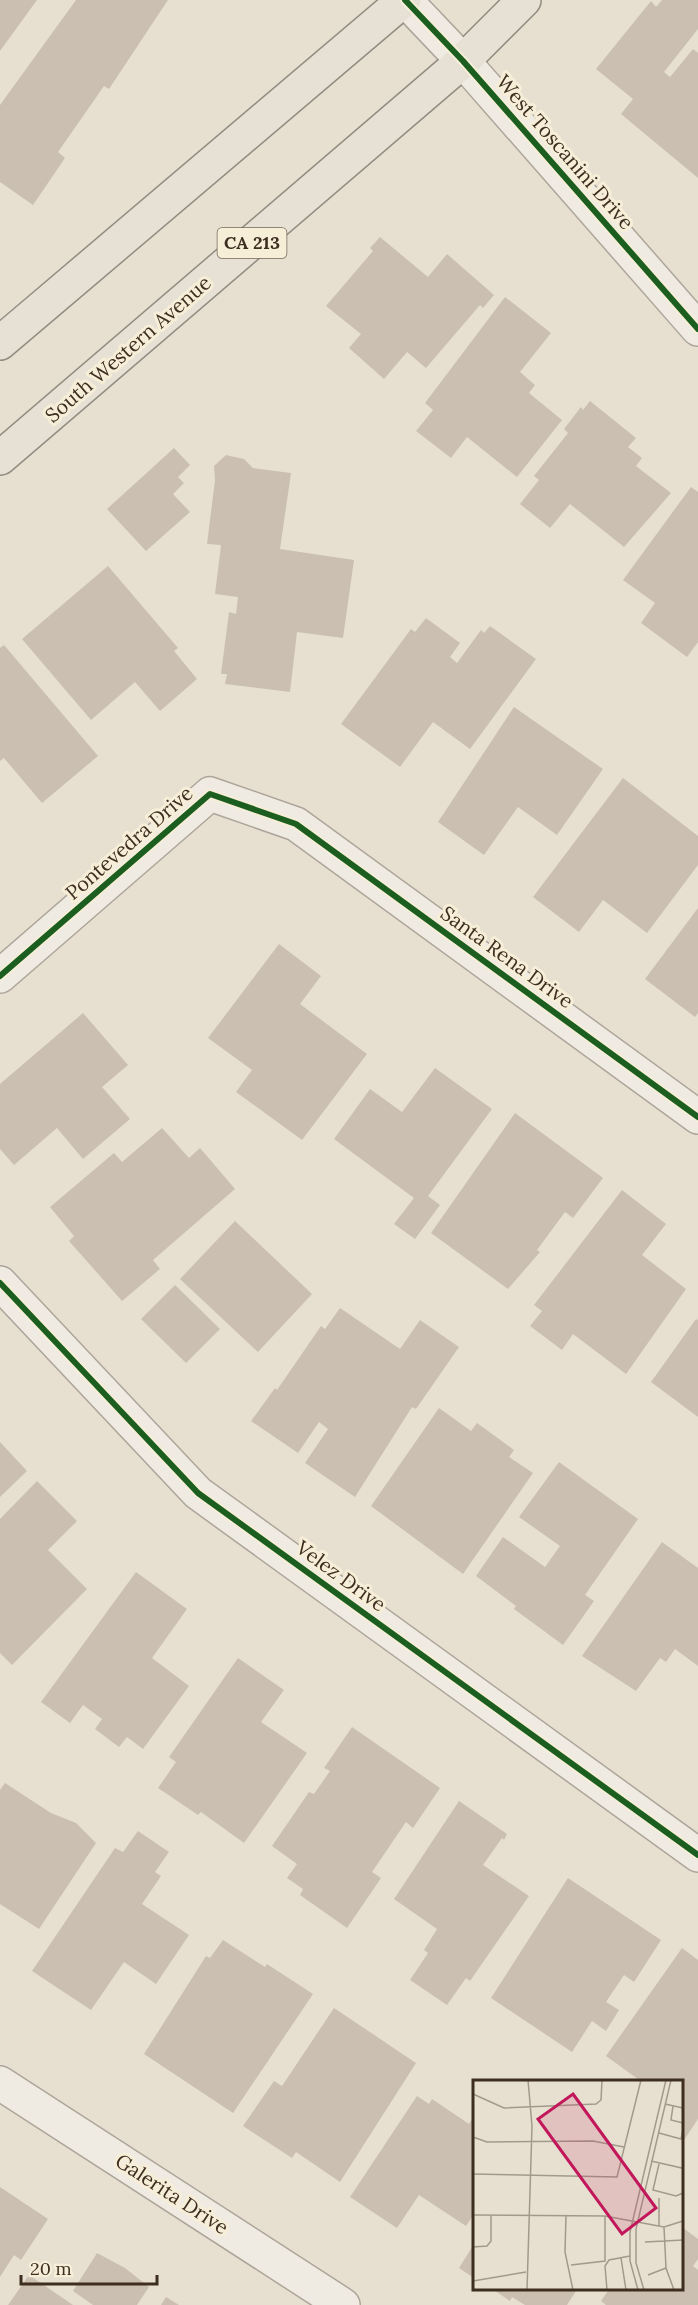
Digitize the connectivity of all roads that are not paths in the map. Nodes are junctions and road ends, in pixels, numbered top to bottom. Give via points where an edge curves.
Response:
1 (405, 0) edge
2 (524, 0) edge
3 (463, 61) junction
4 (698, 329) edge
5 (0, 343) edge
6 (0, 458) edge
7 (296, 824) joint
8 (0, 976) edge
9 (698, 1117) edge
10 (0, 1283) edge
11 (698, 1855) edge
12 (0, 2083) edge
13 (343, 2305) edge

1 - 3 street, West Toscanini Drive
1 - 5 main road
2 - 3 main road, South Western Avenue / CA 213
3 - 4 street, West Toscanini Drive
3 - 6 main road, South Western Avenue / CA 213
7 - 8 street, Pontevedra Drive via 210,794
7 - 9 street, Santa Rena Drive
10 - 11 street, Velez Drive via 198,1493
12 - 13 street, Galerita Drive

